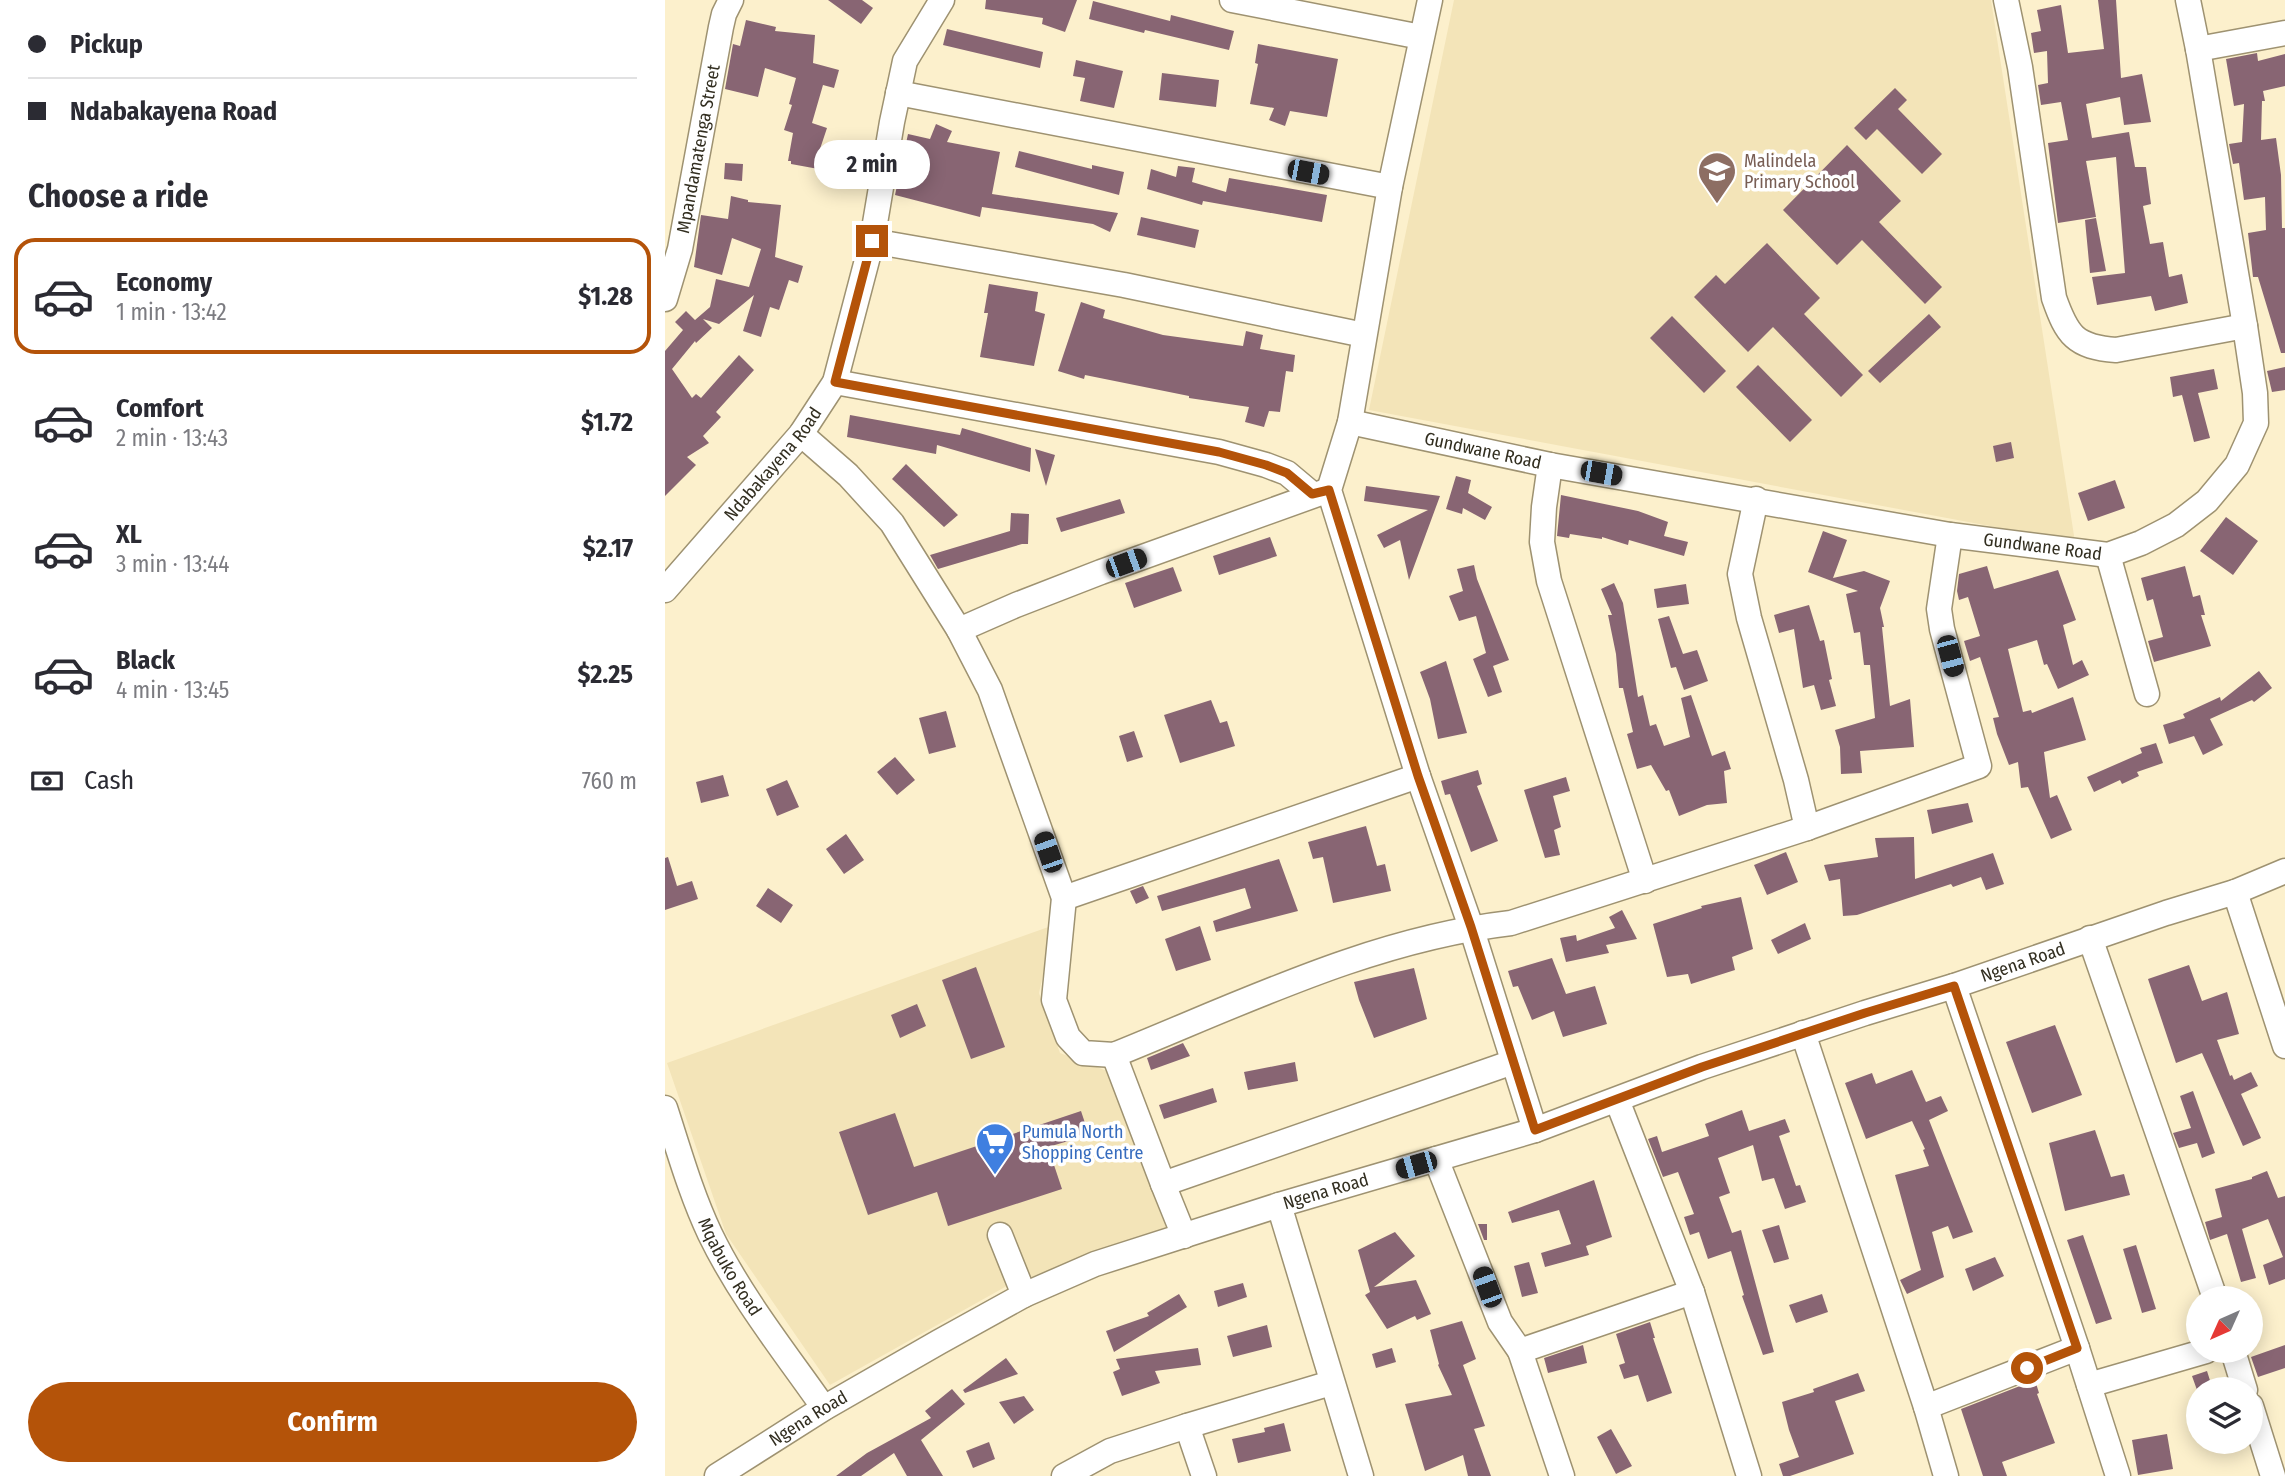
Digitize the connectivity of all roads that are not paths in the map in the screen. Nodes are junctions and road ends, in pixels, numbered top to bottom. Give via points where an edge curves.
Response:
1 (731, 0) edge
2 (942, 0) edge
3 (1232, 0) edge
4 (1430, 0) edge
5 (2006, 0) edge
6 (2188, 0) edge
7 (2285, 33) edge
8 (1421, 37) junction
9 (2198, 49) junction
10 (898, 93) junction
11 (1390, 187) junction
12 (872, 241) junction
13 (665, 299) edge
14 (2245, 326) junction
15 (1364, 335) junction
16 (835, 382) junction
17 (1350, 422) junction
18 (801, 434) junction
19 (1550, 465) junction
20 (1320, 492) junction
21 (1755, 499) junction
22 (1950, 535) junction
23 (2108, 555) junction
24 (665, 590) edge
25 (959, 630) junction
26 (2147, 694) dead end
27 (1418, 776) junction
28 (1807, 828) junction
29 (2285, 871) edge
30 (1645, 881) junction
31 (2235, 892) junction
32 (1064, 898) junction
33 (1471, 927) junction
34 (2090, 938) junction
35 (1954, 986) junction
36 (1803, 1033) junction
37 (2285, 1046) edge
38 (1114, 1055) junction
39 (1513, 1062) junction
40 (1616, 1100) junction
41 (665, 1108) edge
42 (1535, 1130) junction
43 (1436, 1159) junction
44 (1163, 1184) junction
45 (1279, 1205) junction
46 (1000, 1235) dead end
47 (1184, 1236) junction
48 (2211, 1286) edge
49 (1692, 1292) junction
50 (1024, 1295) junction
51 (2077, 1348) junction
52 (1520, 1351) junction
53 (2186, 1357) edge
54 (1331, 1383) junction
55 (2089, 1385) junction
56 (1926, 1407) junction
57 (824, 1408) junction
58 (1187, 1426) junction
59 (2263, 1444) edge
60 (717, 1476) edge
61 (1064, 1476) edge
62 (1204, 1476) edge
63 (1361, 1476) edge
64 (1562, 1476) edge
65 (1749, 1476) edge
66 (1946, 1476) edge
67 (2118, 1476) edge
68 (2273, 1476) edge

1 - 13 street, Mpandamatenga Street via 723,14 680,249
2 - 10 street, Ndabakayena Road via 905,61
3 - 8 street
4 - 8 street
5 - 14 street via 2053,298 2063,325 2077,341 2096,349 2116,350
6 - 9 street, Gundwane Road
7 - 9 street
8 - 11 street
9 - 14 street, Gundwane Road
10 - 11 street
10 - 12 street, Ndabakayena Road
11 - 15 street
12 - 15 street via 1124,285
12 - 16 street, Ndabakayena Road
14 - 23 street, Gundwane Road via 2256,423 2237,465 2207,501 2176,525
15 - 17 street
16 - 18 street, Ndabakayena Road
16 - 20 street via 1219,452 1287,473
17 - 19 street, Gundwane Road
17 - 20 street
18 - 24 street, Ndabakayena Road
18 - 25 street via 848,475 892,523
19 - 21 street, Gundwane Road
19 - 30 street via 1542,542 1549,581
20 - 25 street
20 - 27 street
21 - 22 street, Gundwane Road
21 - 28 street via 1740,574
22 - 23 street, Gundwane Road
22 - 28 street via 1939,610 1979,766
23 - 26 street
25 - 32 street via 989,690
27 - 32 street
27 - 33 street
28 - 30 street
29 - 31 street, Ngena Road
30 - 33 street via 1511,923
31 - 34 street, Ngena Road
31 - 37 street
32 - 38 street via 1053,1000 1067,1037 1083,1053
33 - 38 street via 1417,939 1311,975
33 - 39 street
34 - 35 street, Ngena Road
34 - 48 street
35 - 36 street, Ngena Road
35 - 51 street
36 - 40 street, Ngena Road
36 - 56 street
38 - 44 street
39 - 42 street
39 - 44 street
40 - 42 street, Ngena Road
40 - 49 street
41 - 57 street, Mqabuko Road via 693,1198 716,1246
42 - 43 street, Ngena Road
43 - 45 street, Ngena Road
43 - 52 street via 1500,1322
44 - 47 street
45 - 47 street, Ngena Road
45 - 54 street
46 - 50 street
47 - 50 street, Ngena Road via 1095,1265
49 - 52 street
49 - 65 street
50 - 57 street, Ngena Road
51 - 55 street
51 - 56 street
52 - 64 street
53 - 55 street
54 - 58 street
54 - 63 street
55 - 67 street
56 - 66 street
57 - 60 street, Ngena Road
58 - 61 street via 1110,1451
58 - 62 street
59 - 68 street

